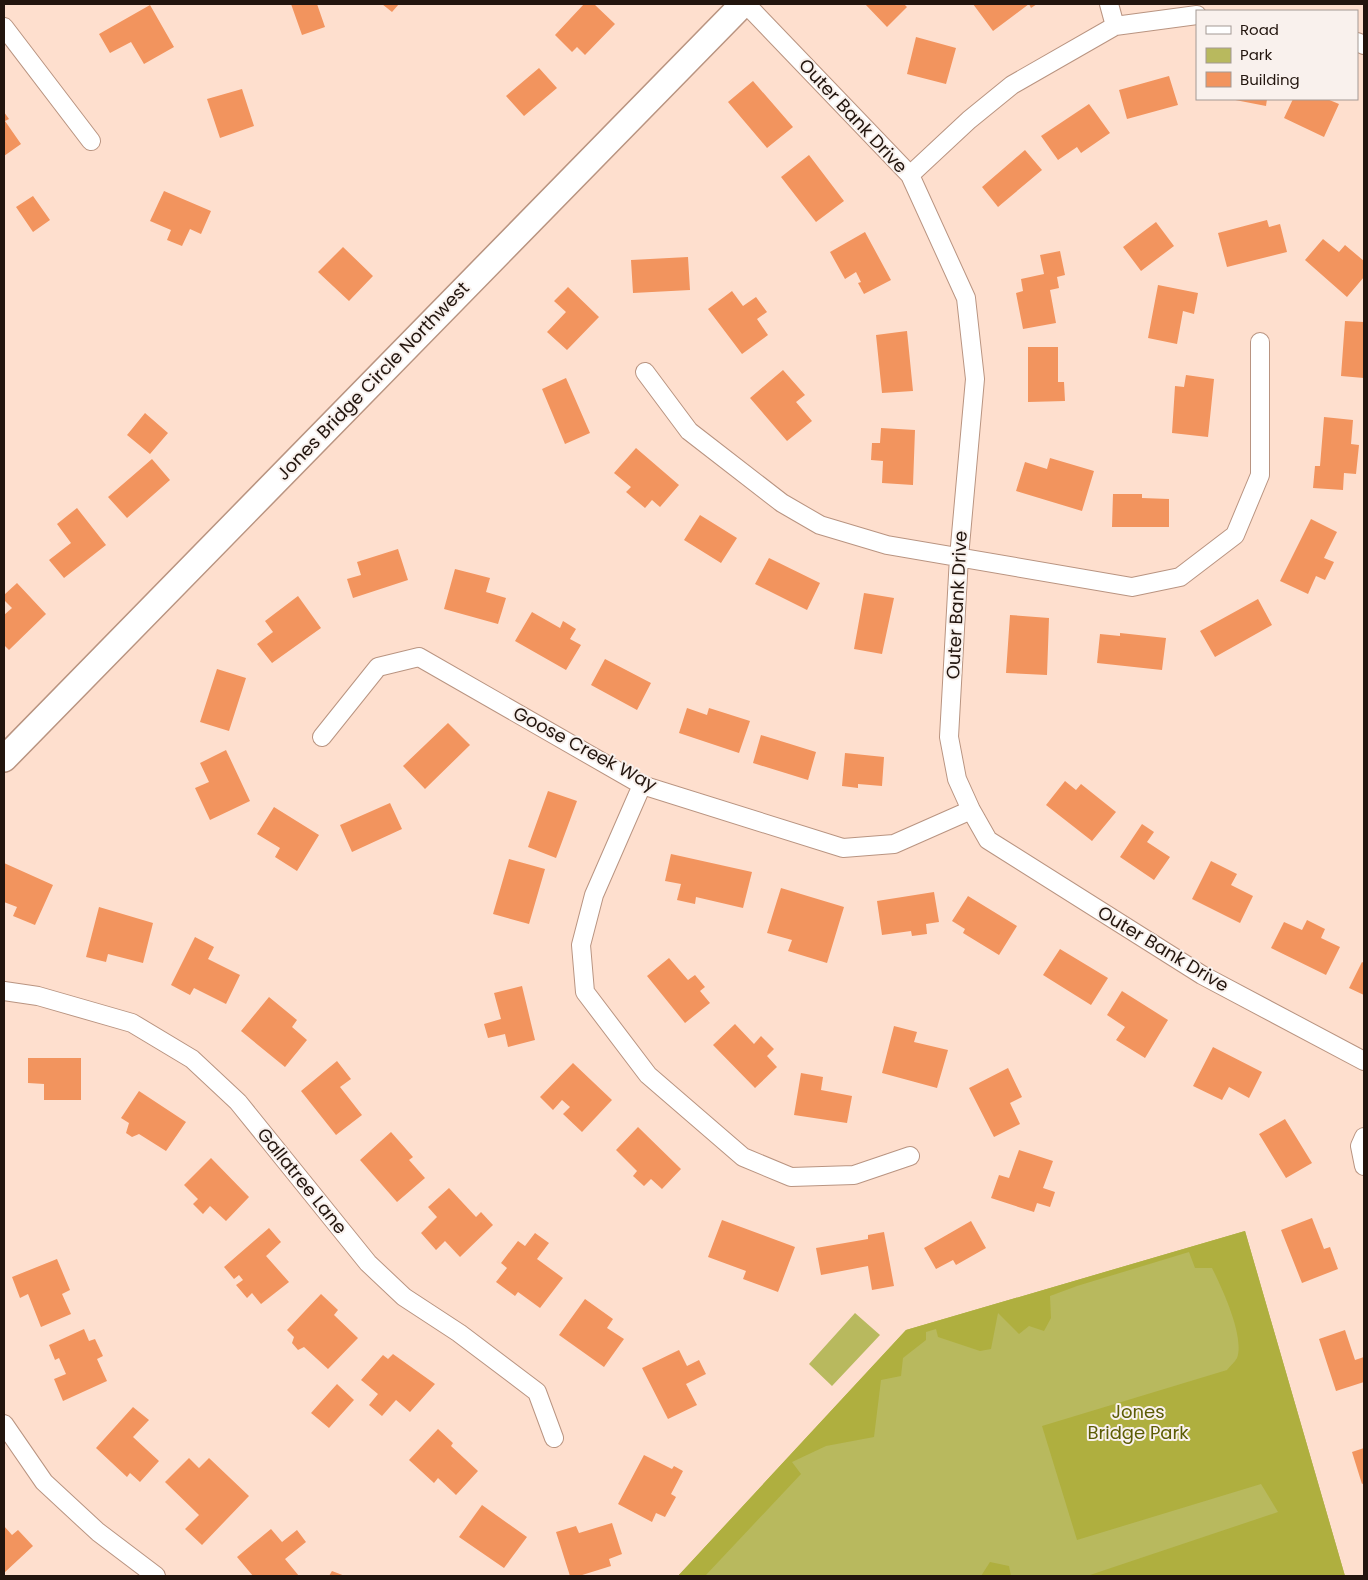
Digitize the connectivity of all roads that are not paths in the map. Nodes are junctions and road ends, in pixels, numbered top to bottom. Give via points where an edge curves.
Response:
1 (744, 4) edge
2 (1109, 4) edge
3 (1196, 15) edge
4 (1116, 26) junction
5 (4, 27) edge
6 (92, 141) dead end
7 (910, 175) junction
8 (1260, 342) dead end
9 (645, 372) dead end
10 (959, 558) junction
11 (322, 737) dead end
12 (4, 760) edge
13 (642, 784) junction
14 (971, 810) junction
15 (4, 990) edge
16 (1364, 1061) edge
17 (1364, 1137) edge
18 (910, 1156) dead end
19 (1364, 1166) edge
20 (4, 1424) edge
21 (554, 1438) dead end
22 (156, 1576) edge

1 - 7 street, Outer Bank Drive
1 - 12 street, Jones Bridge Circle Northwest
2 - 4 street
3 - 4 street
4 - 7 street via 1012,85
5 - 6 street
7 - 10 street, Outer Bank Drive via 966,298 974,379
8 - 10 street via 1260,476 1235,535 1186,573 1132,587
9 - 10 street via 689,431 782,503 820,525 887,545
10 - 14 street, Outer Bank Drive via 949,737 957,779
11 - 13 street, Goose Creek Way via 378,666 419,657
13 - 14 street, Goose Creek Way via 843,848 894,844
13 - 18 street via 594,895 581,945 585,992 648,1076 743,1157 791,1177 854,1175
14 - 16 street, Outer Bank Drive via 988,840 1202,975
15 - 21 street, Gallatree Lane via 38,996 132,1023 192,1059 238,1102 368,1263 404,1297 460,1333 537,1392
17 - 19 street via 1360,1146
20 - 22 street via 44,1482 98,1532

